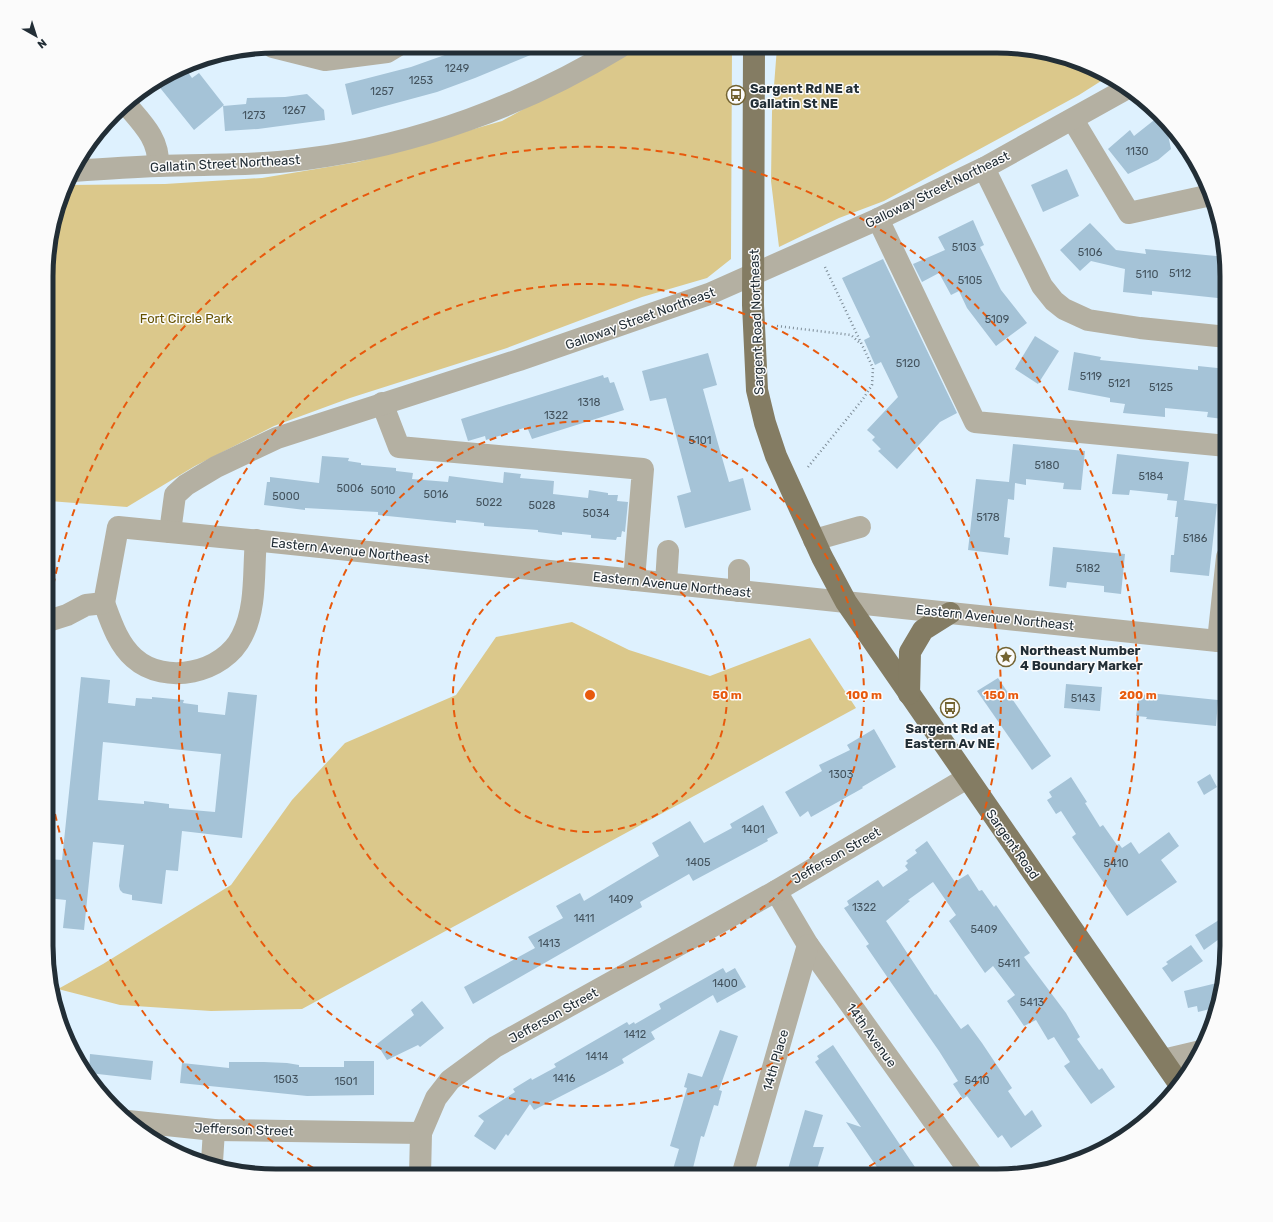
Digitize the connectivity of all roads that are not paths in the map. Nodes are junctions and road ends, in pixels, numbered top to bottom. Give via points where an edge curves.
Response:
1 (299, 53) edge
2 (379, 53) edge
3 (610, 53) edge
4 (754, 53) edge
5 (1122, 91) edge
6 (129, 108) edge
7 (1073, 120) junction
8 (158, 166) junction
9 (984, 168) junction
10 (80, 171) edge
11 (1205, 196) edge
12 (878, 219) junction
13 (753, 275) junction
14 (1220, 335) edge
15 (382, 403) junction
16 (1220, 445) edge
17 (860, 527) dead end
18 (170, 532) junction
19 (256, 540) junction
20 (814, 540) junction
21 (668, 551) dead end
22 (634, 580) junction
23 (666, 583) junction
24 (846, 602) junction
25 (104, 603) junction
26 (950, 613) junction
27 (53, 619) edge
28 (1220, 641) edge
29 (909, 694) junction
30 (967, 778) junction
31 (776, 891) junction
32 (808, 945) junction
33 (1192, 1053) edge
34 (1163, 1060) junction
35 (1176, 1079) edge
36 (139, 1122) edge
37 (214, 1130) junction
38 (421, 1133) junction
39 (212, 1159) edge
40 (420, 1169) edge
41 (744, 1169) edge
42 (968, 1169) edge

1 - 2 street via 325,60
3 - 8 street, Gallatin Street Northeast via 570,76 511,103 451,126 389,144 322,157 270,163
4 - 13 main road, Sargent Road Northeast
5 - 7 street, Galloway Street Northeast
6 - 8 street via 152,137 158,154
7 - 9 street, Galloway Street Northeast
7 - 11 street via 1129,213
8 - 10 street, Gallatin Street Northeast
9 - 12 street, Galloway Street Northeast
9 - 14 street via 1042,286 1064,309 1088,320
12 - 13 street, Galloway Street Northeast
12 - 16 street via 975,422
13 - 15 street, Galloway Street Northeast via 709,294 527,358
13 - 20 main road, Sargent Road Northeast via 756,382 760,407 770,440
15 - 18 street, Galloway Street Northeast via 278,438 216,467 186,485 175,495
15 - 22 street via 399,447 643,469
17 - 20 street
18 - 19 street, Eastern Avenue Northeast
18 - 25 street, Eastern Avenue Northeast via 118,527
19 - 22 street, Eastern Avenue Northeast
19 - 25 street via 254,581 248,622 242,638 217,662 201,670 178,674 165,672 134,658 113,628
20 - 24 main road, Sargent Road Northeast
21 - 23 street
22 - 23 street, Eastern Avenue Northeast
23 - 24 street, Eastern Avenue Northeast via 739,580
24 - 26 street, Eastern Avenue Northeast
24 - 29 main road, Sargent Road
25 - 27 street via 86,605
26 - 28 street, Eastern Avenue Northeast
26 - 29 main road via 923,630 910,652
29 - 30 main road, Sargent Road
30 - 31 street, Jefferson Street
30 - 34 main road, Sargent Road
31 - 32 street, 14th Avenue
31 - 38 street, Jefferson Street via 495,1047 450,1080 436,1098
32 - 41 street, 14th Place
32 - 42 street, 14th Avenue
33 - 34 street
34 - 35 main road, Sargent Road
36 - 37 street, Jefferson Street
37 - 38 street, Jefferson Street
37 - 39 street
38 - 40 street

